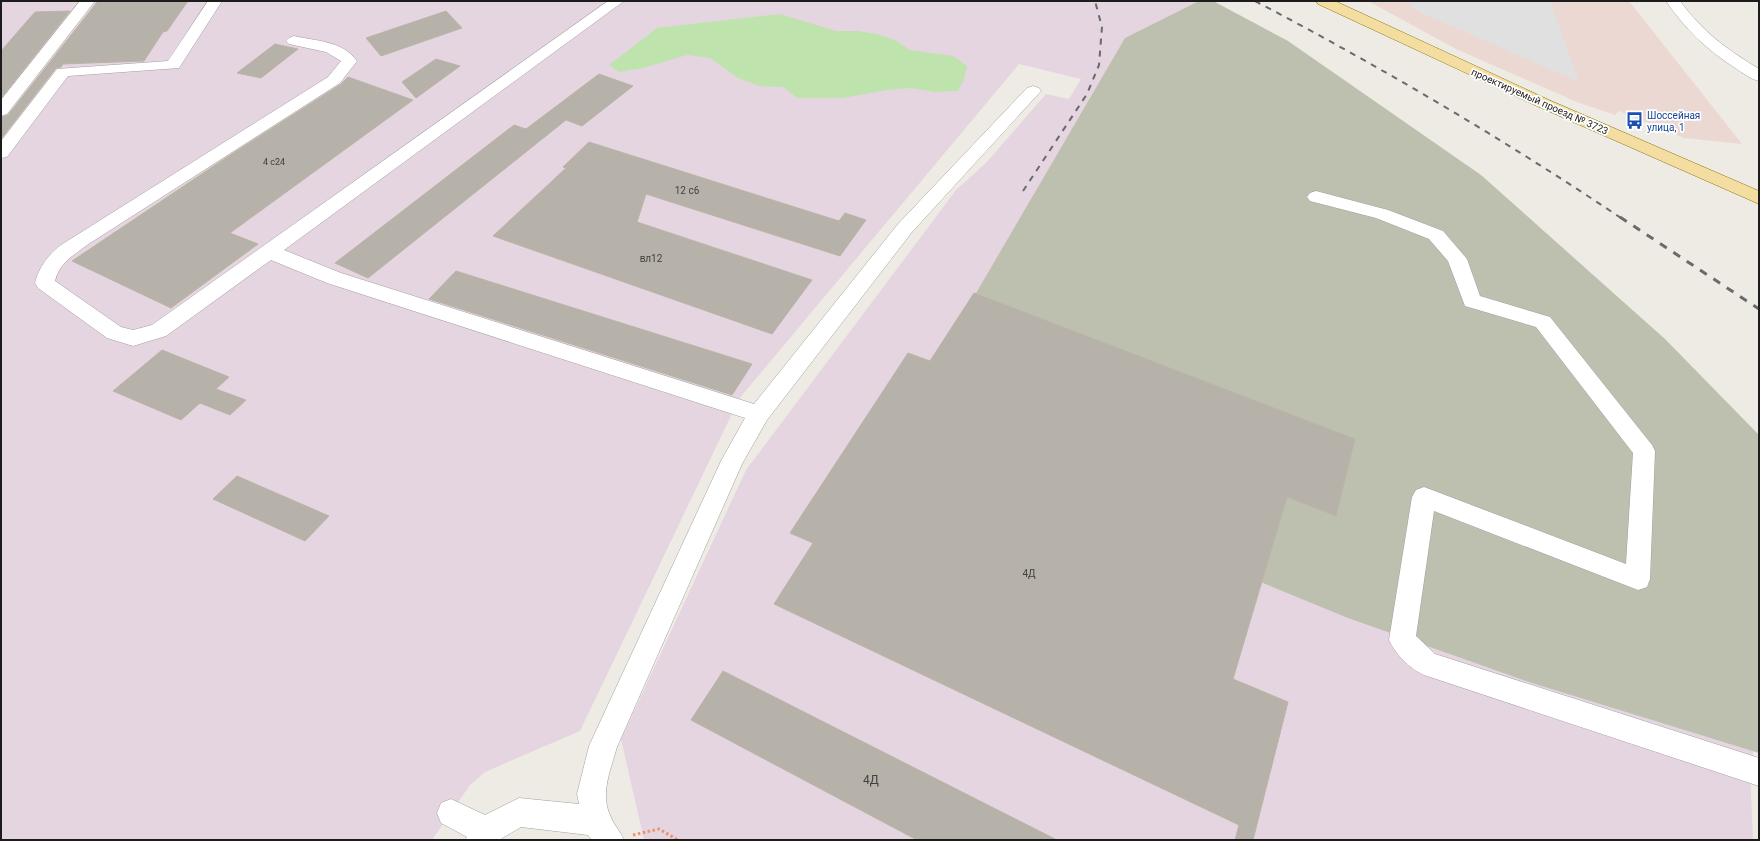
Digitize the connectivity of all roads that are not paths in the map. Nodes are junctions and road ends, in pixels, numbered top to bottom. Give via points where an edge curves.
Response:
1 (88, 1) edge
2 (215, 1) edge
3 (617, 1) edge
4 (1323, 1) edge
5 (1673, 1) edge
6 (294, 41) dead end
7 (1759, 76) edge
8 (1033, 91) dead end
9 (1, 111) edge
10 (1, 153) edge
11 (1316, 197) dead end
12 (1759, 198) edge
13 (270, 252) junction
14 (759, 414) junction
15 (1759, 772) edge
16 (451, 813) dead end
17 (611, 832) edge
18 (483, 836) edge

1 - 9 street
2 - 10 street via 173,65 63,72
3 - 13 street
4 - 12 main road, проектируемый проезд № 3723 via 1543,103
5 - 7 street via 1694,29
6 - 13 street via 334,50 345,55 349,61 328,84 56,259 47,271 45,283 114,333 133,338 159,331
8 - 14 street via 905,228
11 - 15 street via 1382,214 1436,235 1456,259 1472,301 1543,322 1644,451 1638,579 1424,497 1402,640 1427,664
13 - 14 street via 334,278
14 - 17 street via 732,461 603,746 591,794
16 - 18 street
17 - 18 street via 519,812

